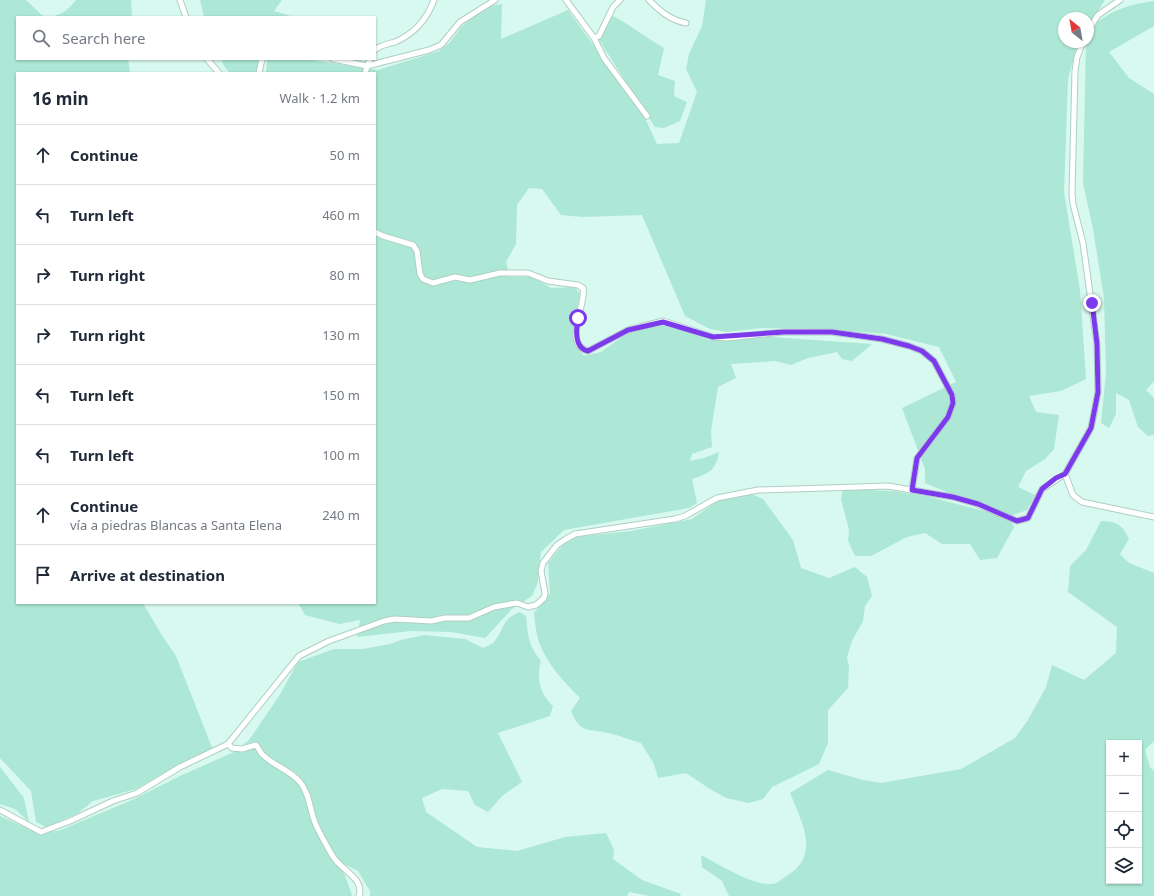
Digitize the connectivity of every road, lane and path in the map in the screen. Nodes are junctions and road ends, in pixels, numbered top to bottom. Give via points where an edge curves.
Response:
1 (180, 0) edge
2 (434, 0) edge
3 (495, 0) edge
4 (566, 0) edge
5 (620, 0) edge
6 (649, 0) edge
7 (1120, 0) edge
8 (186, 16) edge
9 (1094, 21) edge
10 (686, 23) dead end
11 (594, 38) junction
12 (1081, 48) edge
13 (376, 50) edge
14 (208, 60) edge
15 (262, 60) edge
16 (338, 60) edge
17 (370, 60) edge
18 (367, 66) junction
19 (218, 72) edge
20 (259, 72) edge
21 (365, 72) edge
22 (647, 116) dead end
23 (376, 232) edge
24 (1065, 474) junction
25 (912, 490) junction
26 (1154, 517) edge
27 (228, 744) junction
28 (0, 810) edge
29 (359, 896) edge

1 - 8 street
2 - 13 street via 430,10 414,31
3 - 18 street via 460,22 441,44 430,50
4 - 11 street
5 - 11 street via 613,7 599,36
6 - 10 street via 660,12
7 - 9 street via 1098,15
11 - 22 street via 604,58
12 - 24 street via 1075,71 1072,194 1083,243 1097,344 1098,392 1091,428
14 - 19 street
15 - 20 street
16 - 18 street
17 - 18 street
18 - 21 street
23 - 25 street via 412,245 417,251 423,280 433,283 455,277 470,280 500,273 528,273 548,281 578,285 583,288 584,295 576,334 585,351 628,330 663,322 713,337 784,332 832,332 882,339 922,351 934,361 952,395 953,403 948,417 917,458
24 - 25 street via 1042,489 1028,518 1017,521 978,504
24 - 26 street via 1073,495 1082,502
25 - 27 street via 888,486 758,490 716,498 675,519 575,534 557,545 543,563 541,576 544,598 536,605 494,607 469,618 445,618 431,622 395,619 329,641 299,656
27 - 28 street via 180,766 138,793 41,832
27 - 29 street via 232,748 242,749 256,745 264,757 292,774 301,783 316,825 334,858 358,881

